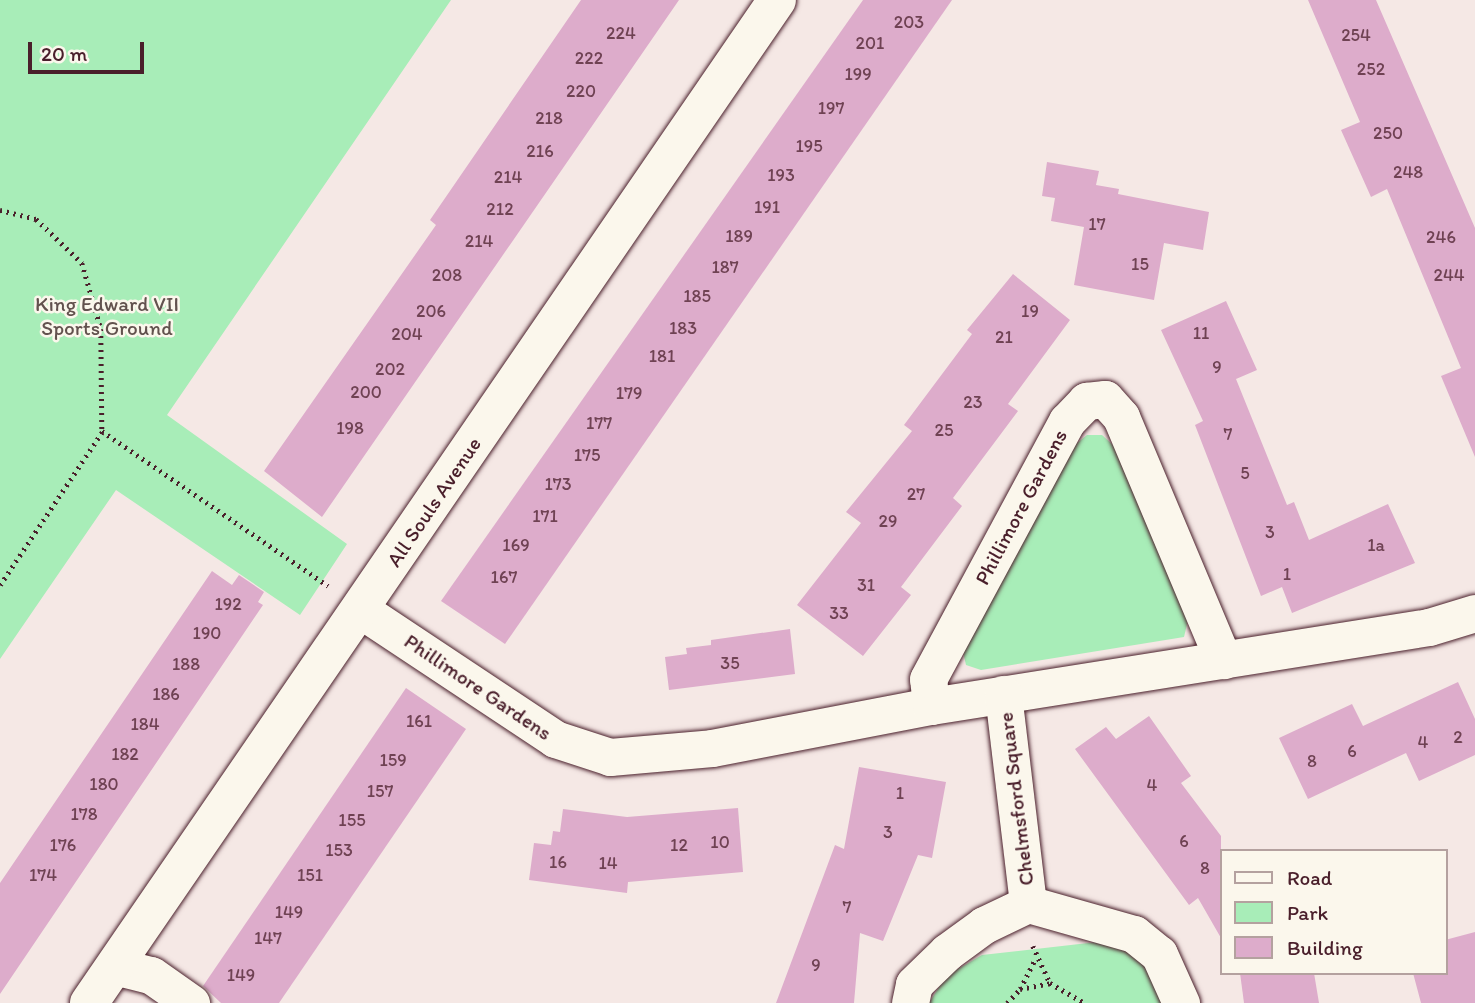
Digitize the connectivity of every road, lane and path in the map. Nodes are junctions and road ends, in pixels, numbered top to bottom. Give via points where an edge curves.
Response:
1 (777, 0) edge
2 (0, 210) edge
3 (102, 431) junction
4 (0, 585) edge
5 (329, 586) dead end
6 (361, 610) junction
7 (1475, 613) edge
8 (1223, 660) junction
9 (1003, 694) junction
10 (930, 706) junction
11 (1028, 904) junction
12 (1033, 949) dead end
13 (1036, 959) junction
14 (114, 966) junction
15 (1050, 983) junction
16 (1020, 989) junction
17 (89, 1003) edge
18 (191, 1003) edge
19 (910, 1003) edge
20 (1007, 1003) edge
21 (1084, 1003) edge
22 (1181, 1003) edge

1 - 6 street, All Souls Avenue
2 - 3 path via 36,219 82,263 101,329
3 - 4 path
3 - 5 path
6 - 10 street, Phillimore Gardens via 555,739 591,753 668,755
6 - 14 street, All Souls Avenue
7 - 8 street, Phillimore Gardens via 1429,627
8 - 9 street, Phillimore Gardens
8 - 10 street, Phillimore Gardens via 1121,418 1105,399 1086,401 1067,421 928,679
9 - 10 street, Phillimore Gardens
9 - 11 street, Chelmsford Square
11 - 19 street, Chelmsford Square via 984,925 947,952 914,984
11 - 22 street, Chelmsford Square via 1134,934 1159,954
12 - 13 path
13 - 15 path
13 - 16 path
14 - 17 street, All Souls Avenue
14 - 18 street via 151,975
15 - 16 path
15 - 21 path
16 - 20 path

